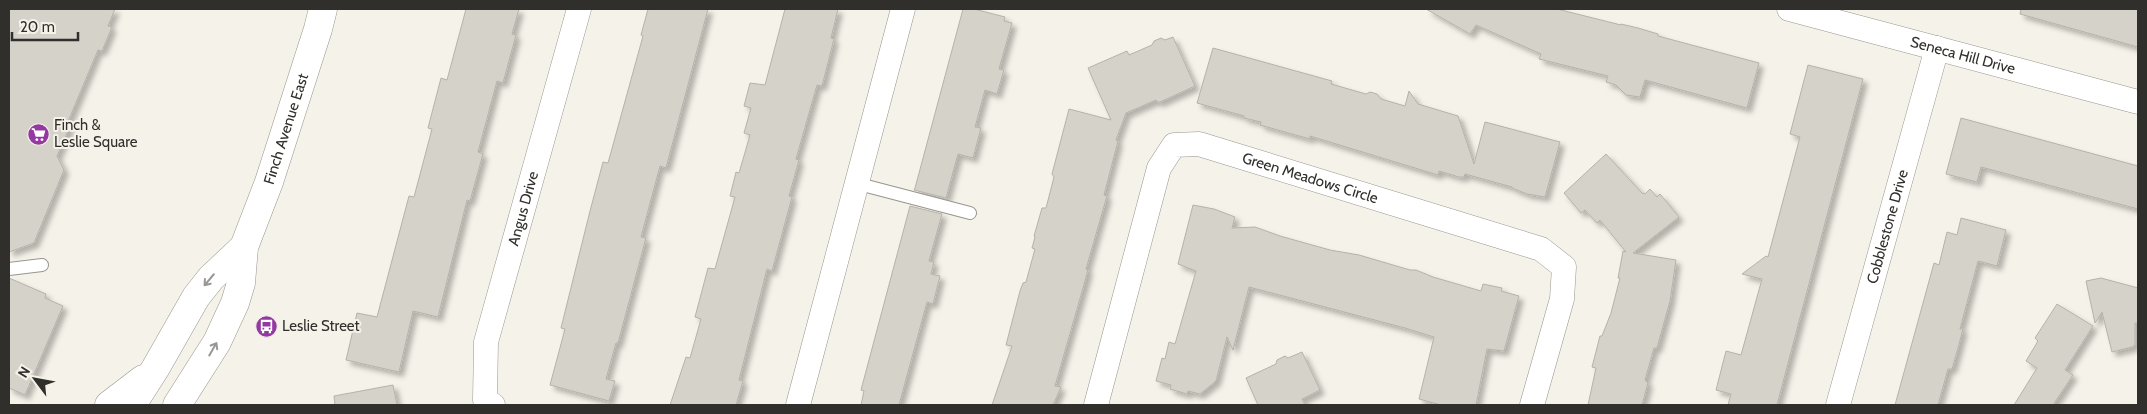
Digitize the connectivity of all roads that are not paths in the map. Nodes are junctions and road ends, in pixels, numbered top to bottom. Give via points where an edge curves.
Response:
1 (323, 9) edge
2 (579, 9) edge
3 (903, 9) edge
4 (1789, 9) edge
5 (1937, 48) junction
6 (2138, 102) edge
7 (855, 183) junction
8 (970, 213) dead end
9 (244, 247) junction
10 (42, 265) dead end
11 (9, 269) edge
12 (155, 369) junction
13 (186, 398) edge
14 (109, 405) edge
15 (132, 405) edge
16 (493, 405) edge
17 (798, 405) edge
18 (1096, 405) edge
19 (1532, 405) edge
20 (1838, 405) edge

1 - 9 main road, Finch Avenue East via 272,173
2 - 16 street, Angus Drive via 486,342 485,400
3 - 7 street
4 - 5 street, Seneca Hill Drive
5 - 6 street, Seneca Hill Drive
5 - 20 street, Cobblestone Drive
7 - 8 lane
7 - 17 street
9 -> 12 main road, Finch Avenue East via 196,297
13 -> 9 main road, Finch Avenue East via 235,303 241,284
10 - 11 lane
12 - 14 main road
12 - 15 main road, Finch Avenue East
18 - 19 street, Green Meadows Circle via 1159,168 1174,145 1199,144 1541,249 1564,267 1562,299

